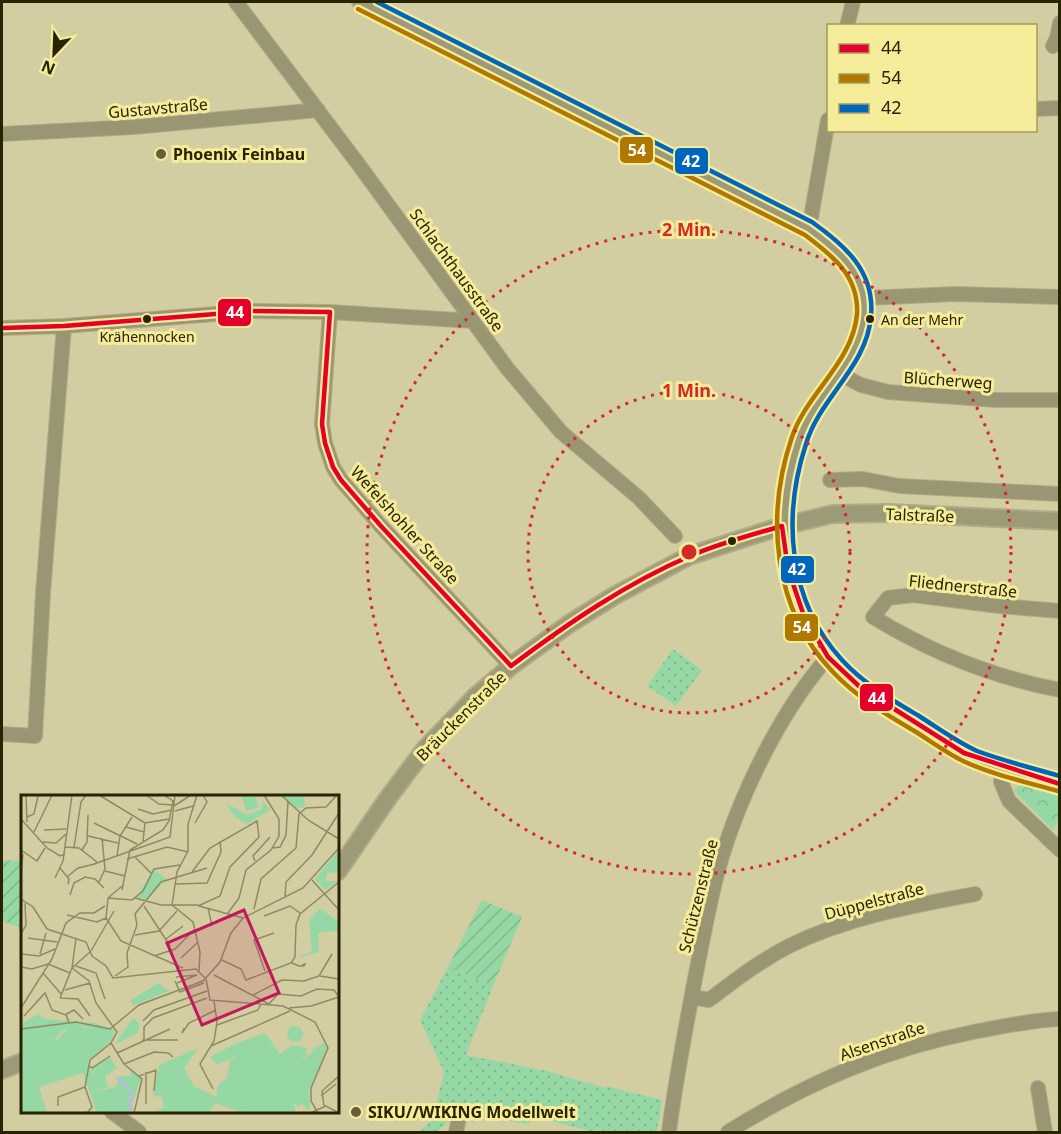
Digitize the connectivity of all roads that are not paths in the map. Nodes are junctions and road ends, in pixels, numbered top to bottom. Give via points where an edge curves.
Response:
1 (236, 2) edge
2 (361, 2) edge
3 (853, 2) edge
4 (1059, 23) edge
5 (848, 24) edge
6 (1053, 46) dead end
7 (1059, 108) edge
8 (1037, 109) edge
9 (318, 110) junction
10 (827, 126) edge
11 (2, 134) edge
12 (809, 229) junction
13 (1059, 297) edge
14 (865, 298) junction
15 (330, 312) junction
16 (473, 321) junction
17 (64, 326) junction
18 (2, 328) edge
19 (838, 373) junction
20 (1059, 400) edge
21 (830, 480) dead end
22 (1059, 494) edge
23 (1059, 521) edge
24 (782, 526) junction
25 (675, 536) dead end
26 (1059, 611) edge
27 (828, 657) junction
28 (511, 666) junction
29 (1059, 690) edge
30 (2, 734) edge
31 (1002, 766) junction
32 (1059, 784) edge
33 (1059, 850) edge
34 (339, 870) edge
35 (975, 894) dead end
36 (692, 997) junction
37 (1059, 1019) edge
38 (21, 1062) edge
39 (2, 1070) edge
40 (1038, 1088) dead end
41 (113, 1113) edge
42 (460, 1113) dead end
43 (139, 1132) edge
44 (456, 1132) edge
45 (669, 1132) edge
46 (728, 1132) edge
47 (1045, 1132) edge

1 - 9 street, Schlachthausstraße
2 - 12 main road
3 - 5 street
4 - 6 street
7 - 8 street
9 - 11 street, Gustavstraße via 134,128
9 - 16 street, Schlachthausstraße
10 - 12 street
12 - 14 main road via 844,254
13 - 14 street via 956,294
14 - 19 main road via 862,329
15 - 16 street
15 - 17 street via 241,312
15 - 28 street, Wefelshohler Straße via 322,424 333,467 380,525
16 - 25 street, Schlachthausstraße via 561,432 639,498
17 - 18 street
17 - 30 street via 34,736
19 - 20 street, Blücherweg via 861,385 888,392
19 - 24 main road via 800,437 788,480
21 - 22 street, Talstraße via 863,479 899,486
23 - 24 main road, Talstraße via 879,513 826,515
24 - 27 main road via 792,585 807,622
24 - 28 main road, Bräuckenstraße via 707,549 664,568 553,635
26 - 29 street, Fliednerstraße via 913,594 888,598 873,617 915,642 976,668
27 - 31 main road via 861,688 909,719 964,753
27 - 36 street, Schützenstraße via 790,708 736,818 712,895
28 - 34 main road, Bräuckenstraße via 425,749
31 - 32 main road
31 - 33 street via 1001,782 1009,801
35 - 36 street, Düppelstraße via 830,929 755,966 709,1000
36 - 45 street, Schützenstraße
37 - 46 street, Alsenstraße via 1001,1026 892,1052 792,1095
38 - 39 main road
40 - 47 street
41 - 43 street
42 - 44 street

